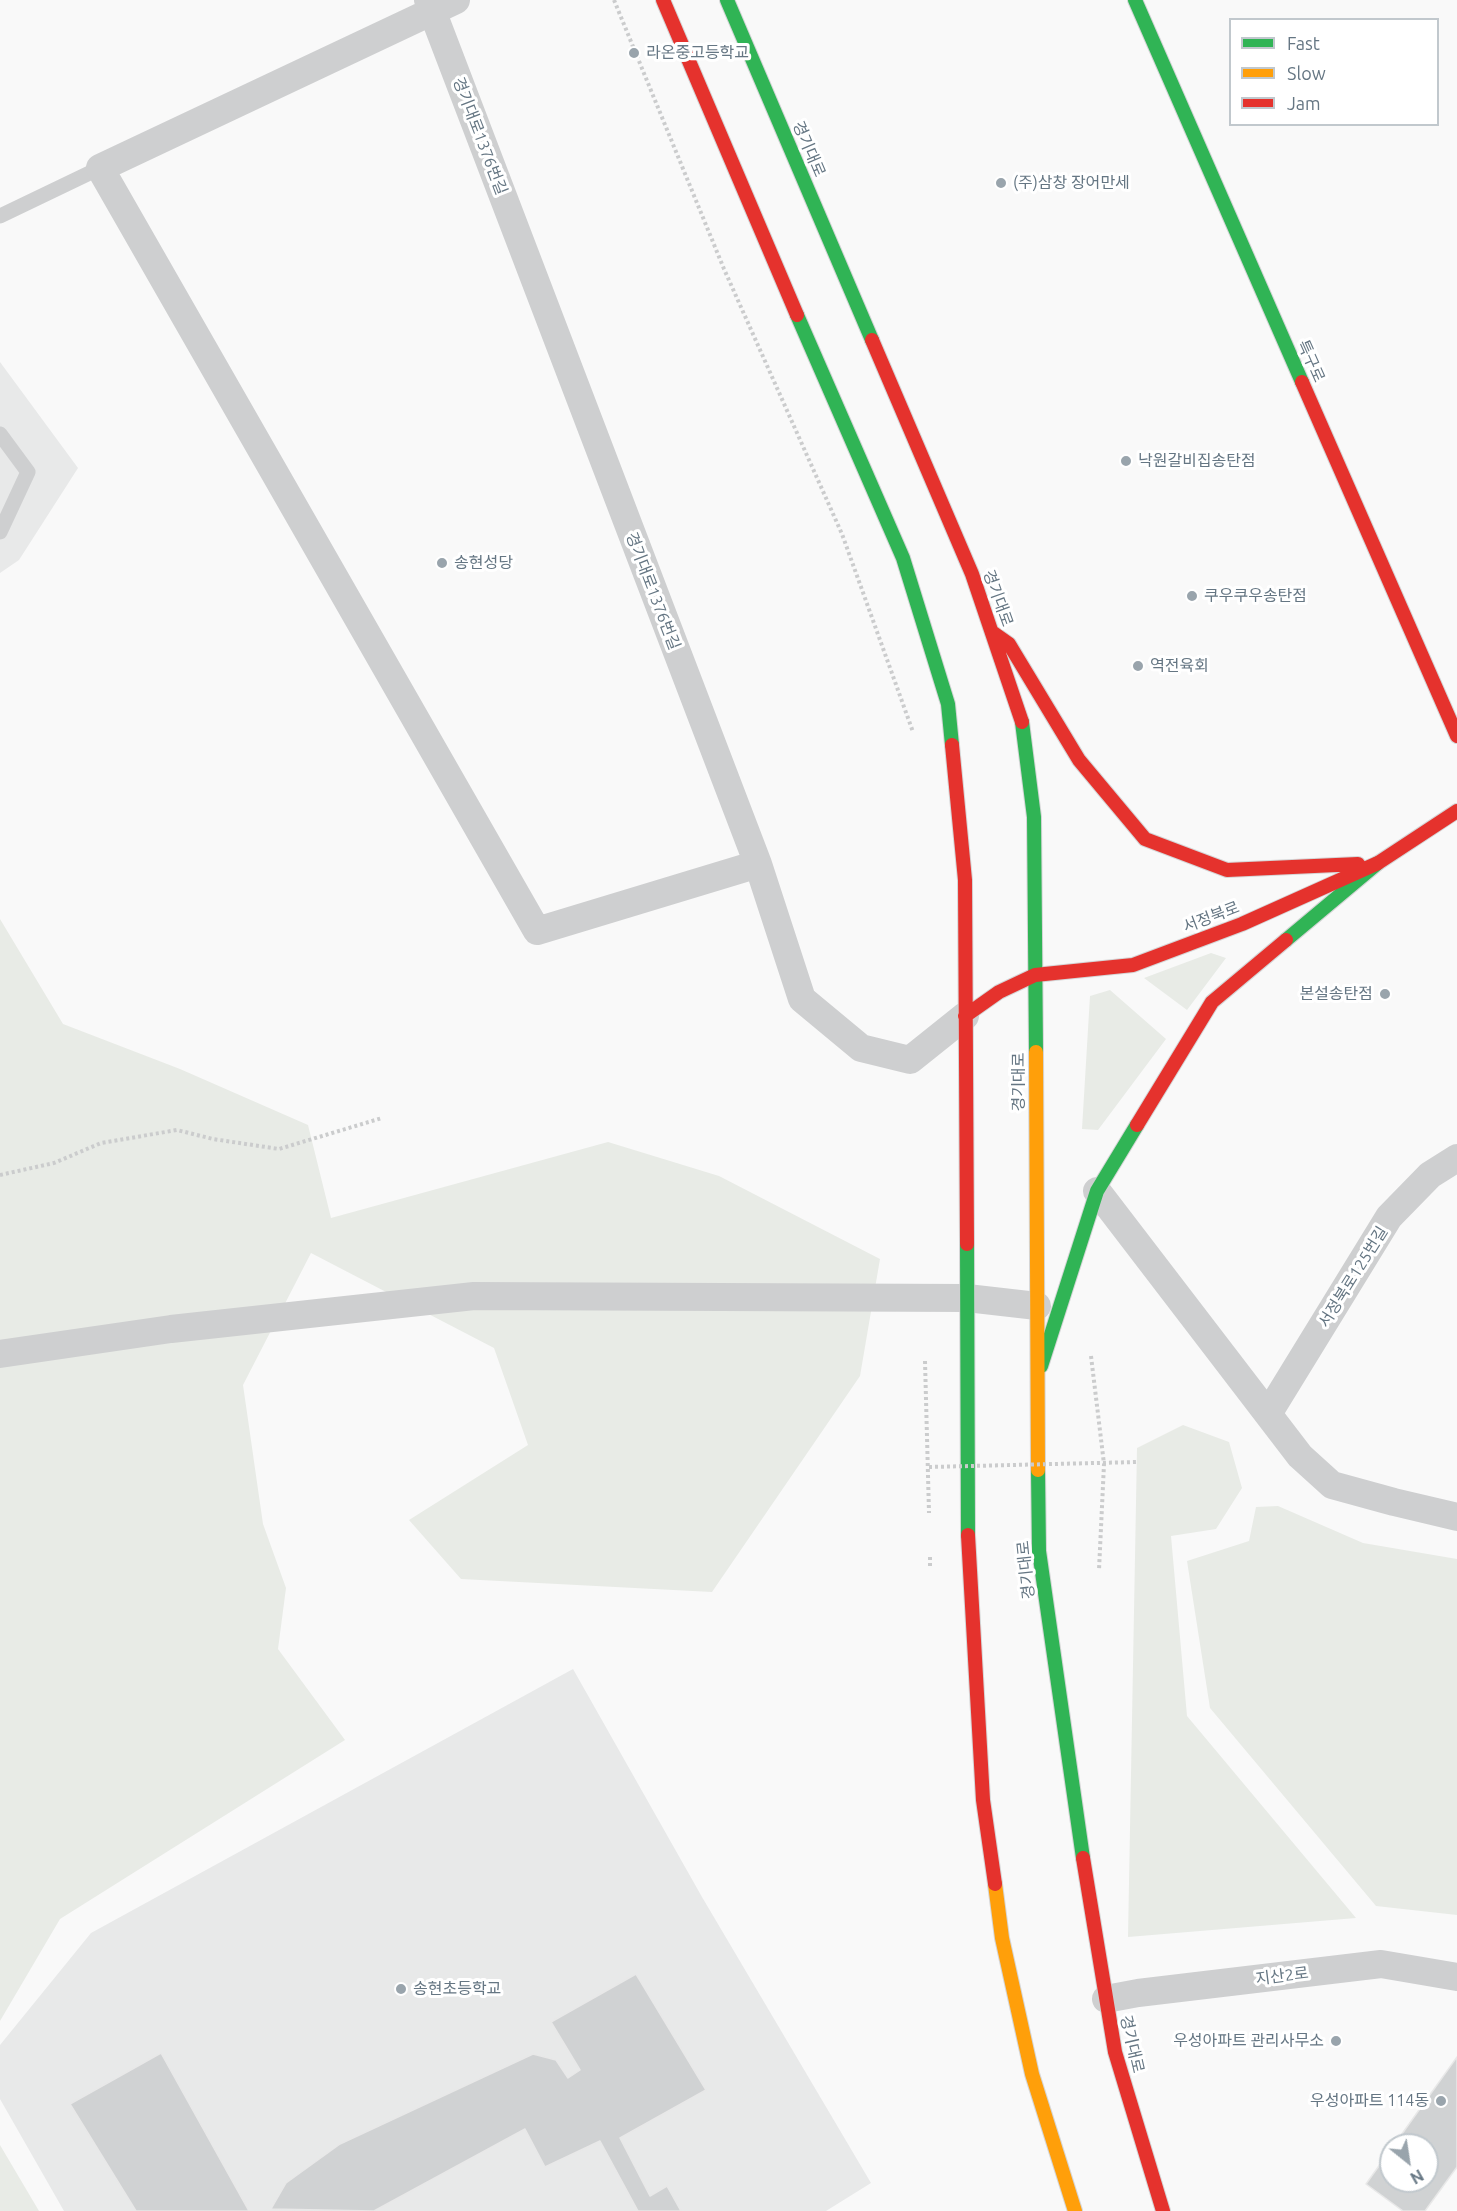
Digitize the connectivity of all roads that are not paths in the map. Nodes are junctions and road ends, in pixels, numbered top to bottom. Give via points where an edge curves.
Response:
1 (663, 0) edge
2 (727, 0) edge
3 (1135, 0) edge
4 (438, 3) edge
5 (100, 168) junction
6 (0, 216) edge
7 (0, 434) edge
8 (0, 532) edge
9 (992, 632) junction
10 (1457, 736) edge
11 (1457, 811) edge
12 (1378, 863) junction
13 (758, 864) junction
14 (1035, 975) junction
15 (965, 1016) junction
16 (1457, 1158) edge
17 (1097, 1191) junction
18 (967, 1298) junction
19 (1037, 1306) junction
20 (0, 1354) edge
21 (1037, 1376) junction
22 (1268, 1414) junction
23 (1457, 1517) edge
24 (1457, 1977) edge
25 (1106, 1999) junction
26 (1075, 2211) edge
27 (1162, 2211) edge

1 - 15 main road via 903,558 948,704 965,880
2 - 9 main road, 경기대로 via 972,574
3 - 10 main road, 특구로
4 - 5 street
4 - 13 street, 경기대로1376번길
5 - 6 lane
5 - 13 street via 537,931
7 - 8 lane via 28,472
9 - 12 main road via 1009,644 1079,760 1145,839 1227,870
9 - 14 main road, 경기대로 via 1021,715 1034,817
11 - 12 main road, 서정북로
12 - 14 main road, 서정북로 via 1242,924 1133,965
12 - 17 main road via 1212,1002
13 - 15 street, 경기대로1376번길 via 802,999 861,1048 910,1060
14 - 15 main road, 서정북로 via 999,992
14 - 19 main road, 경기대로
15 - 18 main road
16 - 22 street, 서정북로125번길 via 1430,1175 1389,1217
17 - 21 main road
17 - 22 street
18 - 19 street
18 - 20 street via 474,1296 171,1329
18 - 26 main road via 968,1548 983,1800 1002,1938 1032,2074
19 - 21 main road, 경기대로
21 - 25 main road, 경기대로 via 1038,1551
22 - 23 street via 1300,1456 1332,1485
24 - 25 street, 지산2로 via 1381,1964
25 - 27 main road, 경기대로 via 1115,2052

